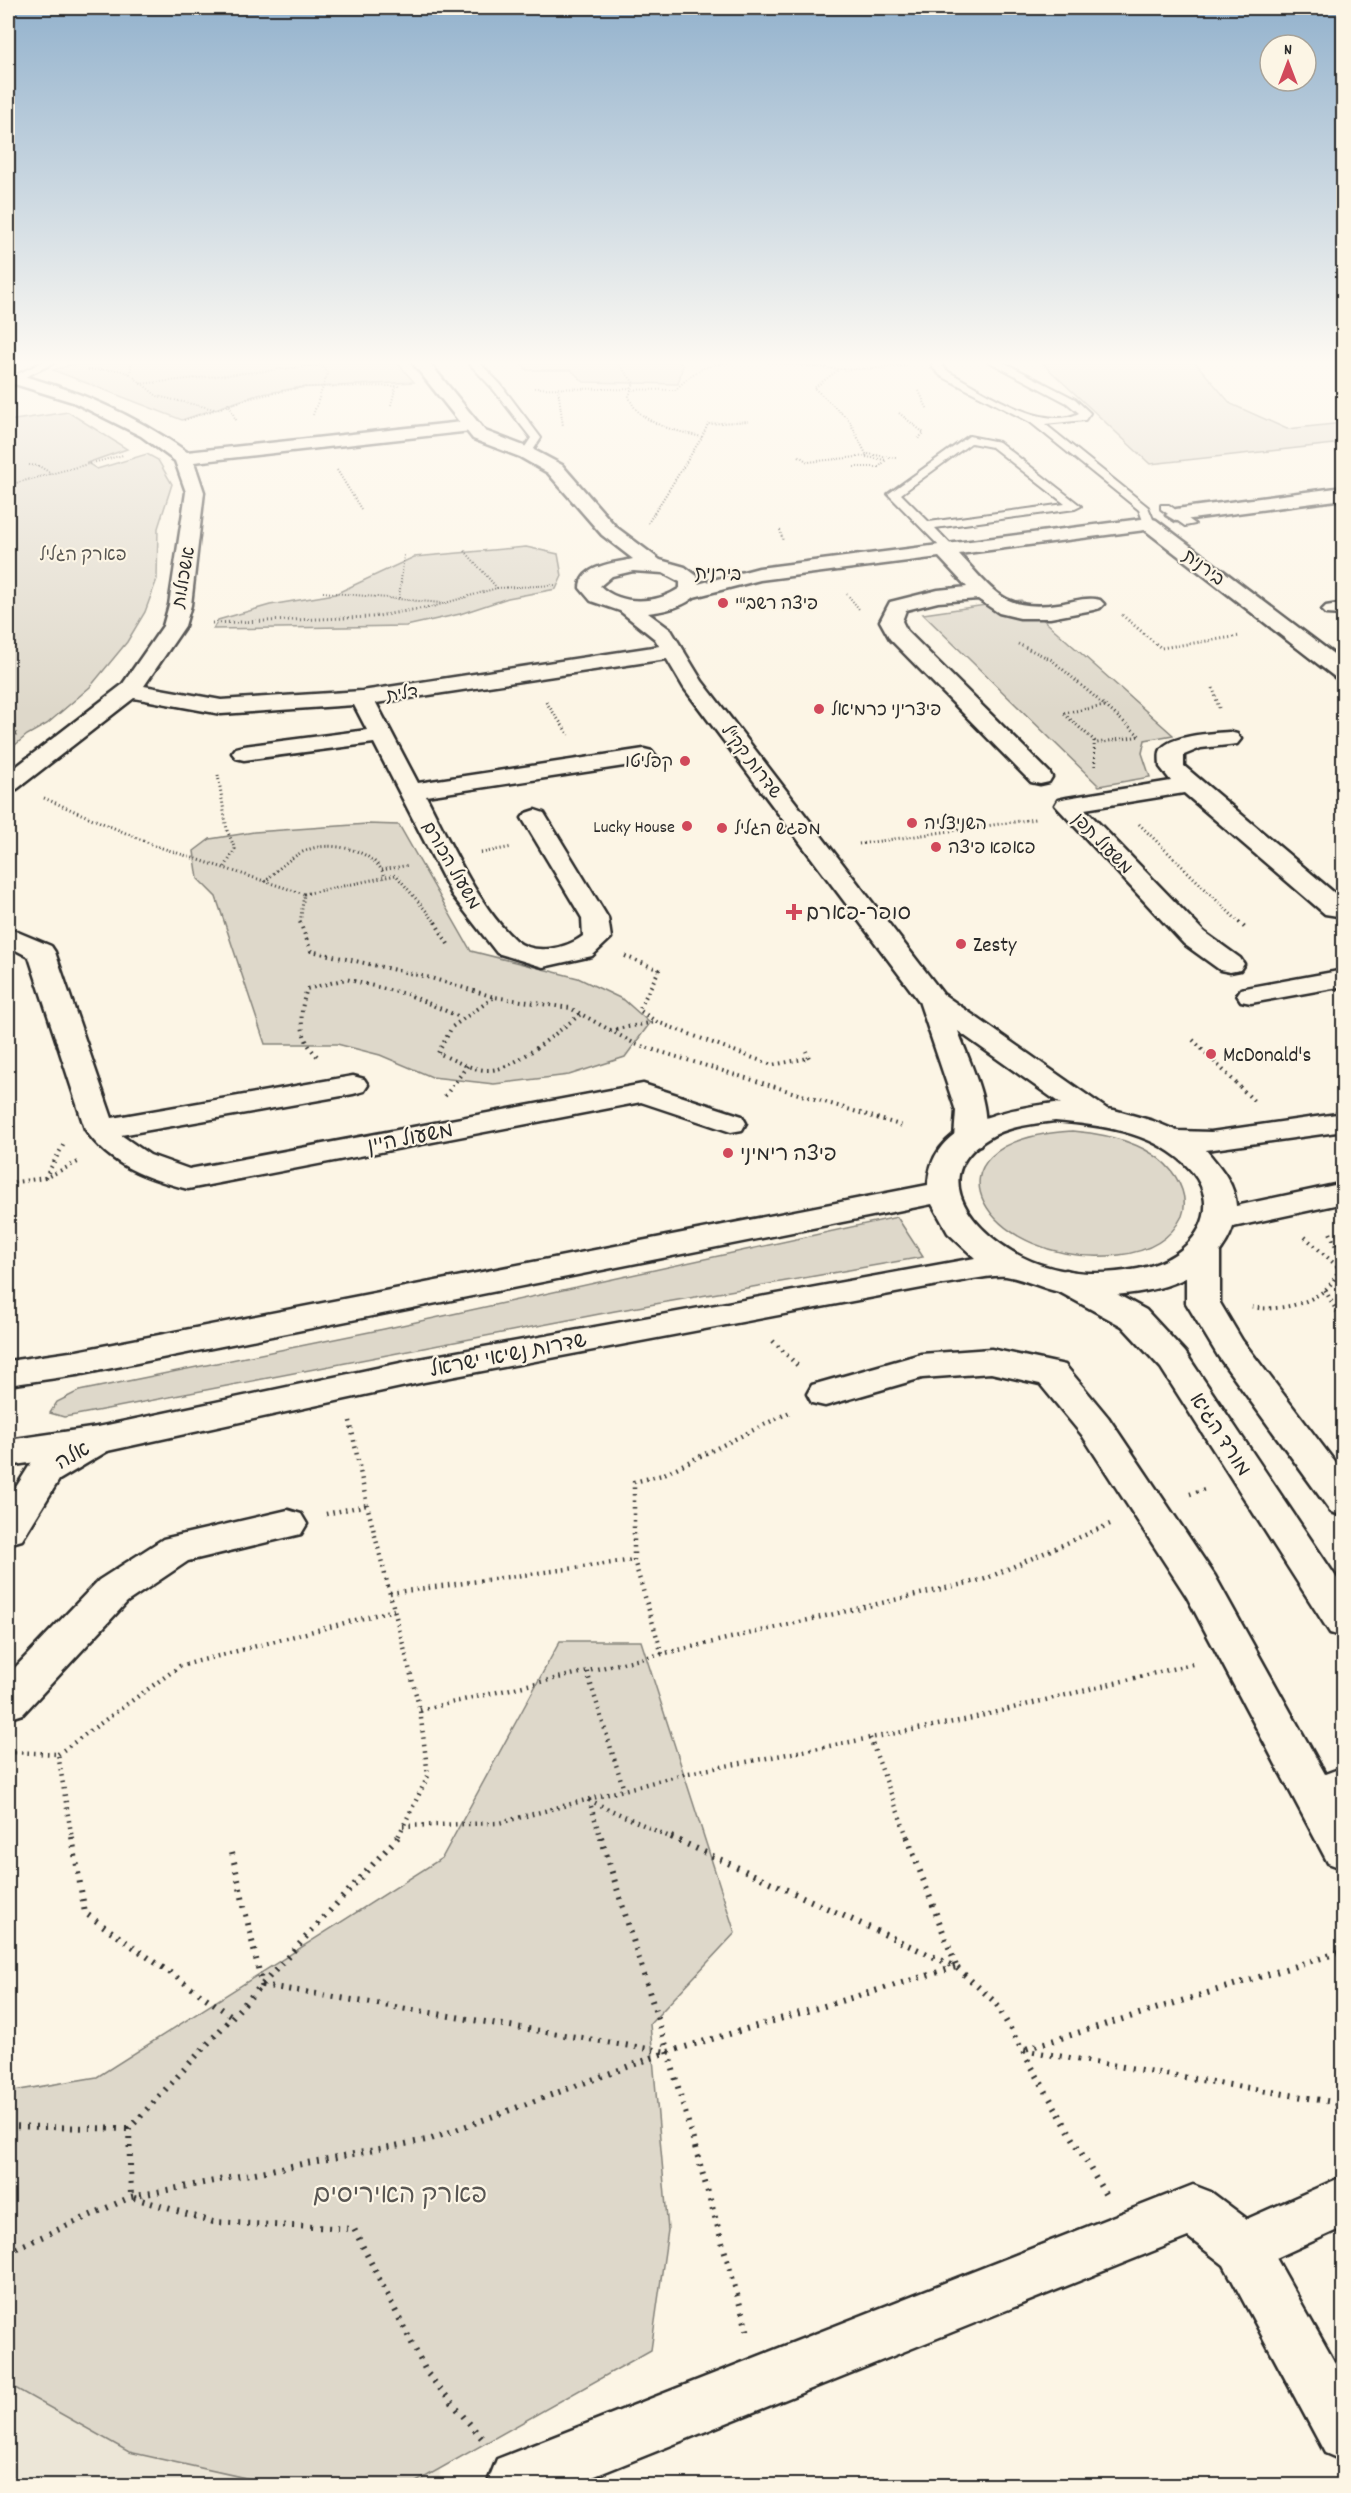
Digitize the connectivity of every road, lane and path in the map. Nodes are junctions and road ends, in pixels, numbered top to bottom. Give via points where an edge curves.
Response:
1 (39, 477) edge
2 (190, 477) edge
3 (343, 477) edge
4 (562, 477) edge
5 (677, 477) edge
6 (917, 477) edge
7 (1038, 477) edge
8 (1104, 477) edge
9 (8, 485) edge
10 (1344, 493) edge
11 (361, 508) dead end
12 (1177, 516) dead end
13 (1149, 524) junction
14 (925, 526) junction
15 (645, 529) dead end
16 (609, 531) junction
17 (947, 550) junction
18 (465, 551) dead end
19 (404, 555) dead end
20 (652, 565) junction
21 (605, 571) junction
22 (677, 571) junction
23 (759, 574) junction
24 (562, 585) dead end
25 (497, 588) junction
26 (323, 592) dead end
27 (983, 592) junction
28 (682, 596) junction
29 (399, 598) junction
30 (444, 604) junction
31 (624, 604) junction
32 (1093, 604) joint
33 (1012, 611) junction
34 (207, 623) dead end
35 (1286, 629) junction
36 (668, 643) junction
37 (1344, 673) edge
38 (526, 675) junction
39 (130, 690) junction
40 (362, 698) junction
41 (1105, 706) junction
42 (382, 735) junction
43 (1229, 738) dead end
44 (1094, 741) junction
45 (244, 753) dead end
46 (644, 756) dead end
47 (590, 764) junction
48 (1040, 777) joint
49 (8, 784) edge
50 (1189, 785) junction
51 (411, 791) junction
52 (43, 797) dead end
53 (1112, 798) junction
54 (222, 802) dead end
55 (1075, 813) junction
56 (535, 818) dead end
57 (548, 840) junction
58 (820, 850) junction
59 (447, 859) junction
60 (224, 869) junction
61 (385, 878) junction
62 (265, 882) junction
63 (304, 894) junction
64 (1340, 913) edge
65 (1248, 931) dead end
66 (8, 936) edge
67 (448, 944) dead end
68 (1230, 964) dead end
69 (659, 970) dead end
70 (1344, 978) edge
71 (1251, 994) dead end
72 (494, 998) junction
73 (933, 1000) junction
74 (581, 1014) junction
75 (460, 1017) junction
76 (657, 1022) junction
77 (609, 1030) junction
78 (1192, 1040) dead end
79 (753, 1050) dead end
80 (806, 1051) dead end
81 (745, 1055) junction
82 (353, 1085) joint
83 (1254, 1102) dead end
84 (1096, 1115) junction
85 (1344, 1122) edge
86 (731, 1123) dead end
87 (903, 1126) dead end
88 (100, 1129) junction
89 (969, 1138) junction
90 (1171, 1140) junction
91 (81, 1161) dead end
92 (8, 1183) edge
93 (943, 1192) junction
94 (1344, 1193) edge
95 (1222, 1219) junction
96 (1328, 1229) dead end
97 (1299, 1232) dead end
98 (1203, 1253) junction
99 (1010, 1264) junction
100 (1341, 1266) edge
101 (1065, 1281) junction
102 (1325, 1290) junction
103 (1241, 1302) dead end
104 (1344, 1324) edge
105 (769, 1337) dead end
106 (8, 1373) edge
107 (825, 1394) junction
108 (348, 1409) dead end
109 (98, 1440) junction
110 (8, 1453) edge
111 (1248, 1475) junction
112 (1344, 1502) edge
113 (1149, 1508) junction
114 (288, 1524) dead end
115 (8, 1530) edge
116 (634, 1560) junction
117 (390, 1593) junction
118 (394, 1610) junction
119 (1344, 1622) edge
120 (1237, 1653) junction
121 (662, 1654) junction
122 (587, 1672) junction
123 (8, 1702) edge
124 (420, 1710) junction
125 (870, 1738) junction
126 (8, 1752) edge
127 (58, 1754) junction
128 (624, 1790) junction
129 (1330, 1792) edge
130 (588, 1799) junction
131 (403, 1826) junction
132 (1344, 1850) edge
133 (232, 1853) dead end
134 (1344, 1951) edge
135 (956, 1967) junction
136 (262, 1985) junction
137 (233, 2017) junction
138 (1022, 2050) junction
139 (668, 2052) junction
140 (1344, 2104) edge
141 (8, 2126) edge
142 (129, 2129) junction
143 (130, 2197) junction
144 (1344, 2201) edge
145 (1130, 2236) junction
146 (1242, 2247) junction
147 (8, 2252) edge
148 (762, 2381) junction
149 (1344, 2434) edge
150 (520, 2482) edge

1 - 9 path
2 - 39 street, אשכולות via 195,492 180,605 174,626
3 - 11 path
4 - 16 street
5 - 15 path
6 - 14 lane via 894,494
7 - 14 lane via 1075,506
8 - 13 lane via 1143,509
10 - 12 street
13 - 17 street, בירנית
13 - 35 street, בירנית
14 - 17 lane
16 - 20 street
16 - 21 street via 610,558
17 - 23 street, בירנית
17 - 27 street
18 - 25 path
19 - 29 path
20 - 21 street
20 - 22 street, בירנית
21 - 31 street via 595,576 590,588 603,599
22 - 23 street, בירנית
22 - 28 street via 691,585
23 - 28 street, בירנית
24 - 25 path
25 - 30 path
26 - 29 path
27 - 33 street
27 - 48 street via 938,596 897,606 891,621 898,634
28 - 31 street, בירנית via 656,605
28 - 36 street via 668,615
29 - 30 path
30 - 34 path via 372,617
31 - 36 street
32 - 33 street via 1044,612
32 - 35 path via 1106,602 1161,648
33 - 41 path via 997,618 1000,629 1017,644 1052,660
35 - 37 street, בירנית
36 - 38 street, דלית
36 - 58 street, שדרות קק"ל via 692,683
38 - 40 street, דלית
38 - 47 path
39 - 40 street, דלית via 221,707
39 - 49 street, אשכולות
40 - 42 street, משעול הכורם
41 - 44 path via 1063,713
41 - 44 path via 1140,736
42 - 45 street
42 - 51 street, משעול הכורם
43 - 50 street via 1197,741 1172,752 1172,767
44 - 48 path via 1096,769
46 - 47 street
47 - 51 street
50 - 53 street, משעול תפן
50 - 64 street
51 - 59 street, משעול הכורם
52 - 60 path via 156,846
53 - 55 street, משעול תפן via 1067,805
53 - 65 path
54 - 60 path via 235,849
55 - 58 path
55 - 68 street, משעול תפן via 1194,938
56 - 57 street, משעול הכורם
57 - 59 path
57 - 59 street, משעול הכורם via 595,918 597,938 582,950 543,959 507,947 465,895
58 - 73 street, שדרות קק"ל
60 - 62 path
61 - 62 path via 380,866 364,855 312,848 282,864
61 - 63 path
61 - 67 path via 396,875 440,928
62 - 63 path
63 - 72 path via 299,920 311,951 431,978
66 - 88 street, משעול היין via 41,952
69 - 76 path via 639,1010
70 - 71 street
72 - 74 path via 570,1008
72 - 75 path
73 - 84 street
73 - 89 street via 971,1111
74 - 75 path via 540,1045 492,1070 438,1053 442,1037
74 - 77 path
75 - 82 path via 408,995 346,979 307,989 300,1011 313,1053
76 - 77 path
76 - 81 path
77 - 87 path via 634,1044
78 - 83 path
79 - 81 path
80 - 81 path via 809,1058 772,1065
82 - 88 street
84 - 89 street via 1056,1112 1017,1117
84 - 90 street via 1136,1124
85 - 90 street via 1211,1142
86 - 88 street, משעול היין via 643,1093 188,1179 129,1158 109,1144
89 - 93 street via 953,1154 944,1172
90 - 95 street via 1195,1157 1212,1176 1222,1198
91 - 92 path via 45,1178
93 - 99 street via 949,1212 963,1231 983,1249
93 - 106 street via 88,1361
94 - 95 street
95 - 98 street via 1216,1237
96 - 100 path
97 - 100 path
98 - 101 street via 1183,1267 1129,1283
98 - 112 street via 1203,1303 1230,1348
99 - 101 street
99 - 109 street, שדרות נשיאי ישראל via 943,1273 424,1370
100 - 102 path
101 - 111 street, מורד הגיא via 1134,1317 1173,1360
102 - 103 path via 1306,1302 1263,1311
102 - 104 path
105 - 107 path
107 - 113 street via 921,1366 991,1361 1052,1374 1095,1426
107 - 116 path via 662,1475 634,1482
108 - 117 path
109 - 110 street, שדרות נשיאי ישראל
109 - 115 street, אלה via 46,1470
111 - 113 path
111 - 119 street, מורד הגיא
113 - 120 street via 1201,1587
113 - 121 path via 985,1579
114 - 123 street via 177,1549 113,1591
116 - 117 path
116 - 121 path
117 - 118 path
118 - 124 path
118 - 127 path via 180,1666
120 - 125 path via 964,1720
120 - 129 street
121 - 122 path
122 - 124 path
122 - 128 path
124 - 131 path via 428,1776
125 - 128 path via 684,1774
125 - 135 path
126 - 127 path
127 - 137 path via 85,1912
128 - 130 path
129 - 132 street
130 - 131 path via 499,1823
130 - 135 path
130 - 139 path
131 - 136 path via 394,1843
133 - 136 path
134 - 138 path
135 - 138 path via 996,2003
135 - 139 path
136 - 137 path
136 - 139 path
137 - 142 path
138 - 140 path
138 - 145 path
139 - 143 path via 431,2139
139 - 148 path
141 - 142 path
142 - 143 path
143 - 147 path
143 - 150 path via 213,2222 354,2229 427,2373
144 - 146 street
145 - 146 street via 1193,2210
145 - 148 street
146 - 149 street
148 - 150 street

